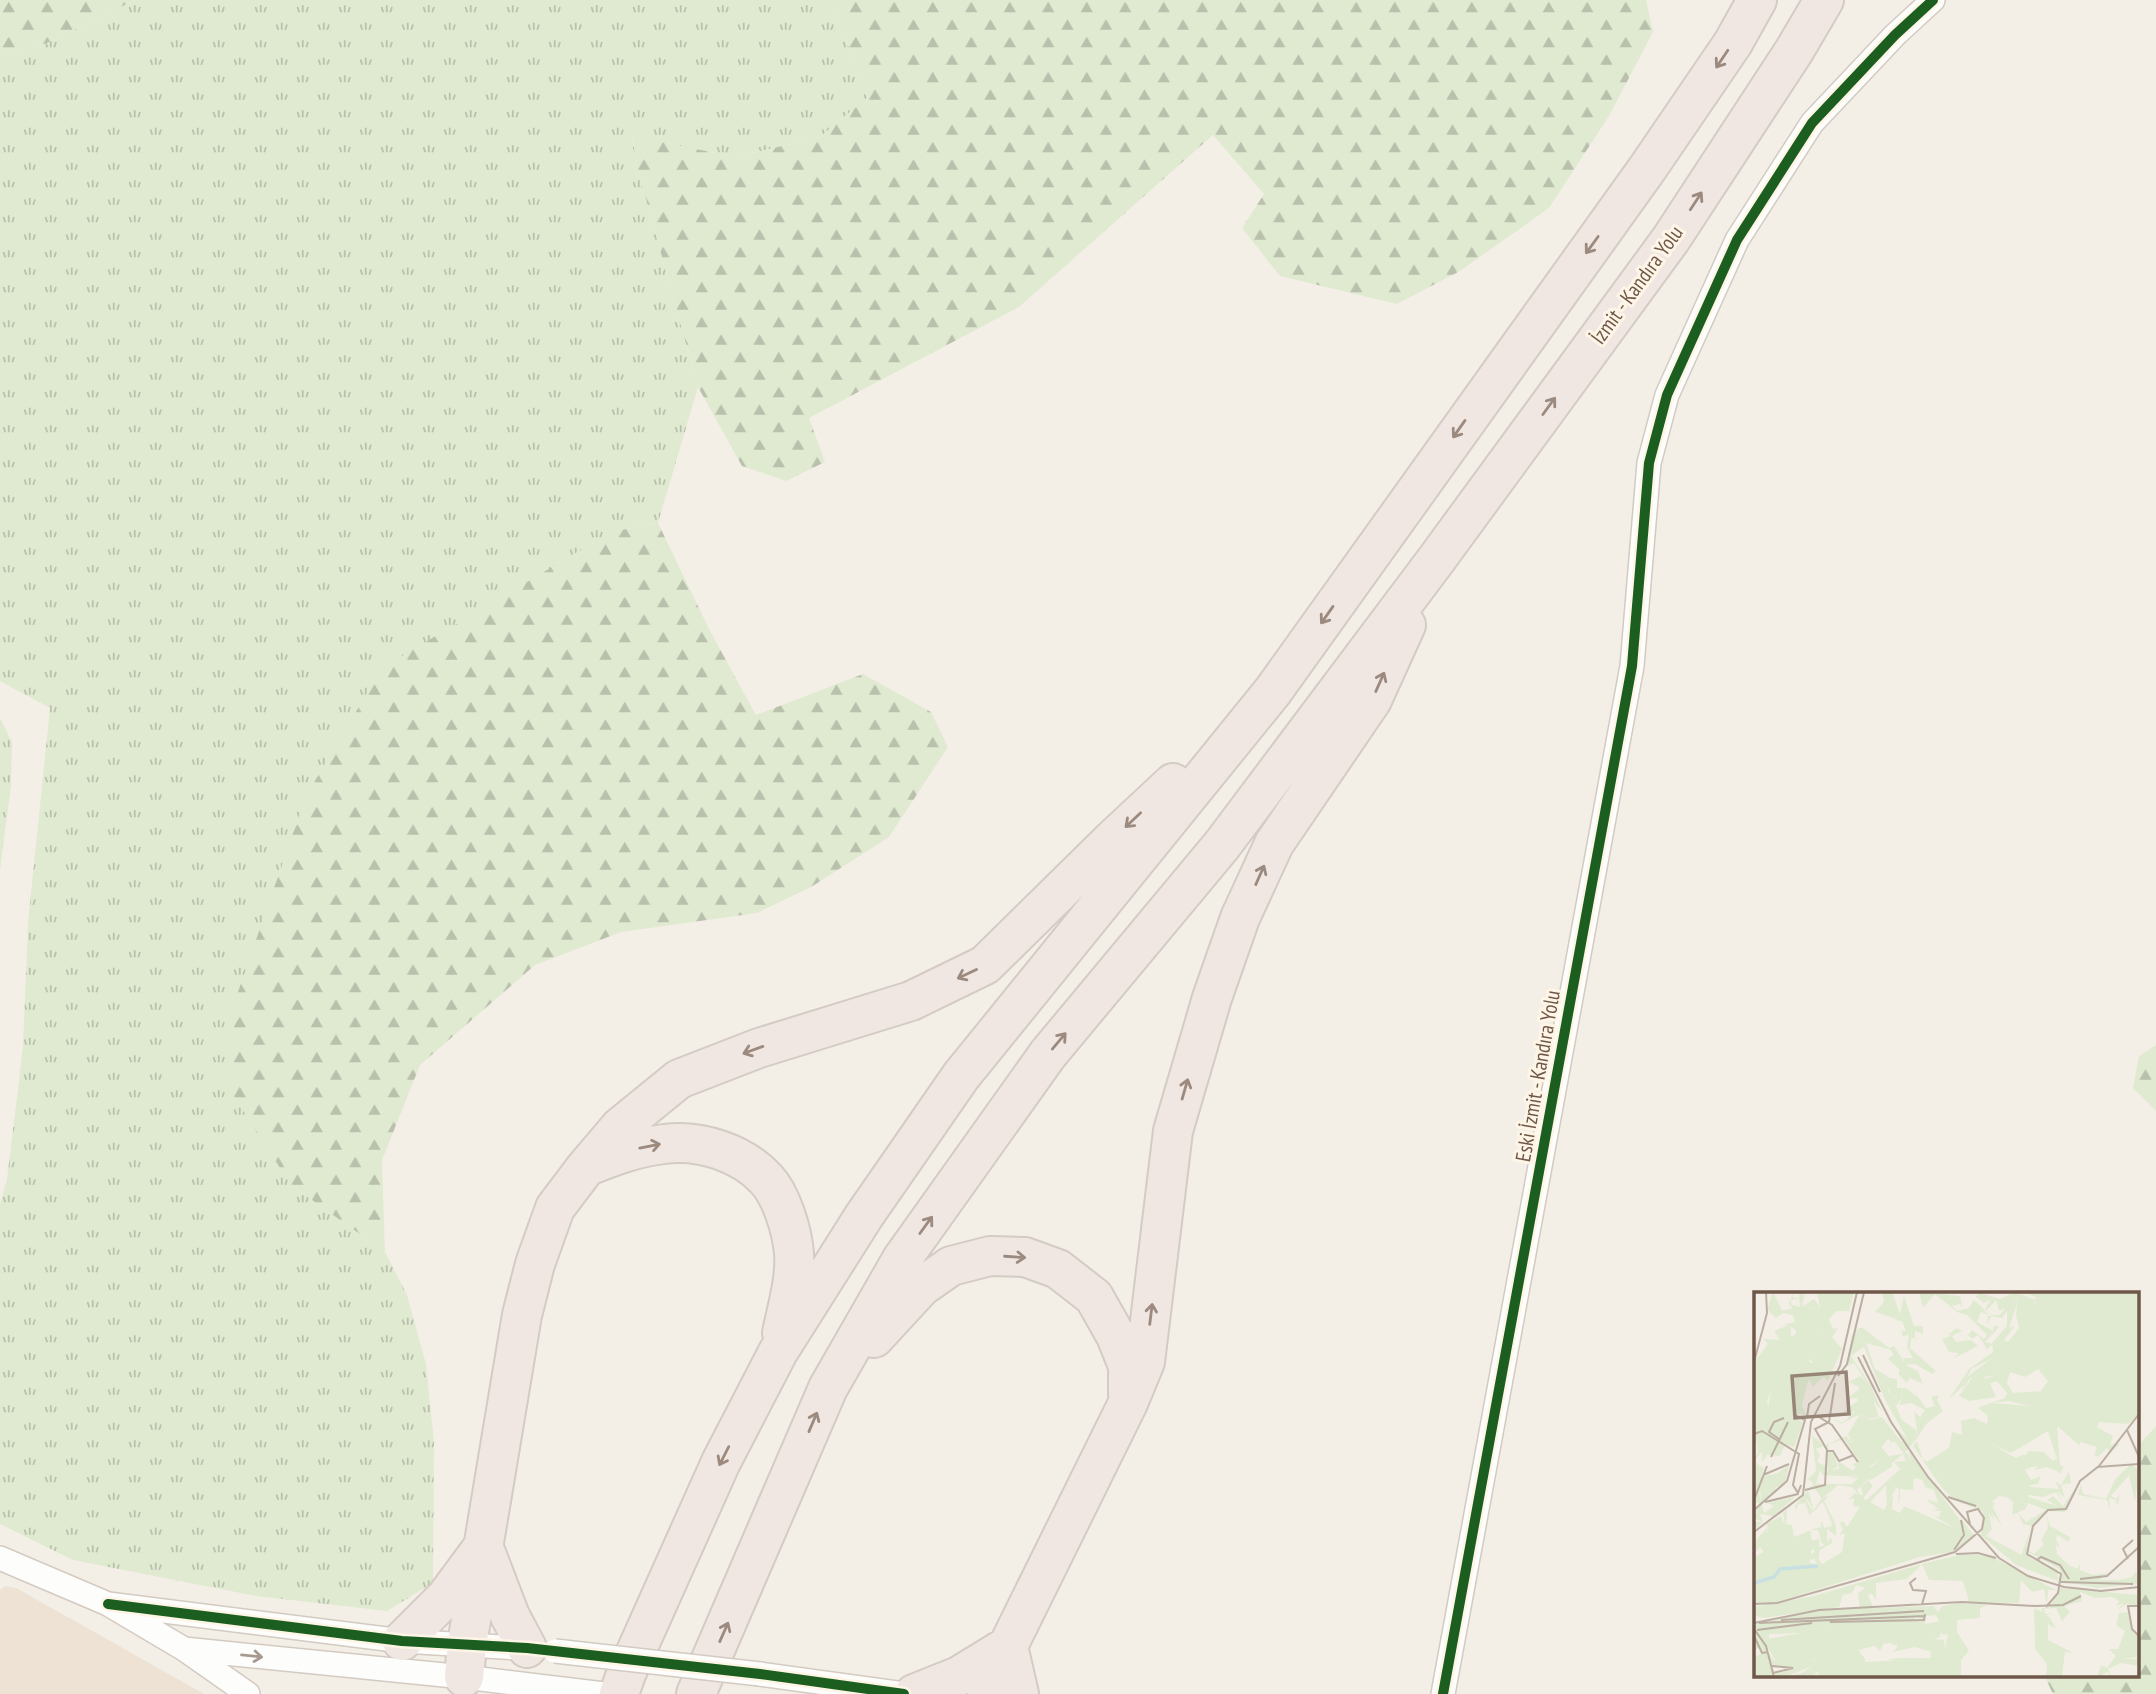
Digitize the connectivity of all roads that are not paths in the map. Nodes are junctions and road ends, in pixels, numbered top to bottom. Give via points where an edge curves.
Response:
1 (1757, 0) edge
2 (1824, 0) edge
3 (1933, 0) edge
4 (1436, 560) junction
5 (1273, 691) junction
6 (586, 1167) junction
7 (778, 1352) junction
8 (828, 1388) junction
9 (1128, 1403) junction
10 (484, 1546) junction
11 (0, 1558) edge
12 (108, 1604) junction
13 (402, 1641) junction
14 (1008, 1646) junction
15 (184, 1649) junction
16 (541, 1650) junction
17 (466, 1660) junction
18 (248, 1694) edge
19 (604, 1694) edge
20 (619, 1694) edge
21 (696, 1694) edge
22 (904, 1694) edge
23 (914, 1694) edge
24 (988, 1694) edge
25 (1019, 1694) edge
26 (1443, 1694) edge

1 -> 5 highway via 1647,169
4 -> 2 highway, İzmit - Kandıra Yolu via 1671,239
3 - 26 street, Eski İzmit - Kandıra Yolu via 1812,123 1737,240 1667,395 1649,463 1632,666
8 -> 4 highway via 902,1259 1048,1054 1222,845
9 -> 4 highway via 1145,1362 1173,1131 1240,918 1274,844 1373,700
5 -> 6 highway via 985,965 911,1000 759,1048 679,1079 620,1127
5 - 7 highway via 961,1076
6 -> 7 highway via 625,1151 666,1143 703,1144 739,1158 767,1180 785,1210 794,1254
6 - 10 highway via 555,1208 535,1264 522,1315
7 -> 20 highway via 721,1462
8 -> 9 highway via 921,1287 951,1266 990,1256 1025,1257 1058,1269 1094,1297 1128,1366
21 -> 8 highway
9 - 14 highway
10 - 13 highway via 446,1597
10 - 16 highway via 510,1616
10 - 17 highway
11 - 12 street
12 - 13 street
12 - 15 street
13 - 17 street
14 - 23 highway via 959,1676
14 - 24 highway
14 - 25 highway
15 -> 17 street
15 - 18 street
16 - 17 street
16 - 22 street, bridge
17 - 19 street via 534,1686

